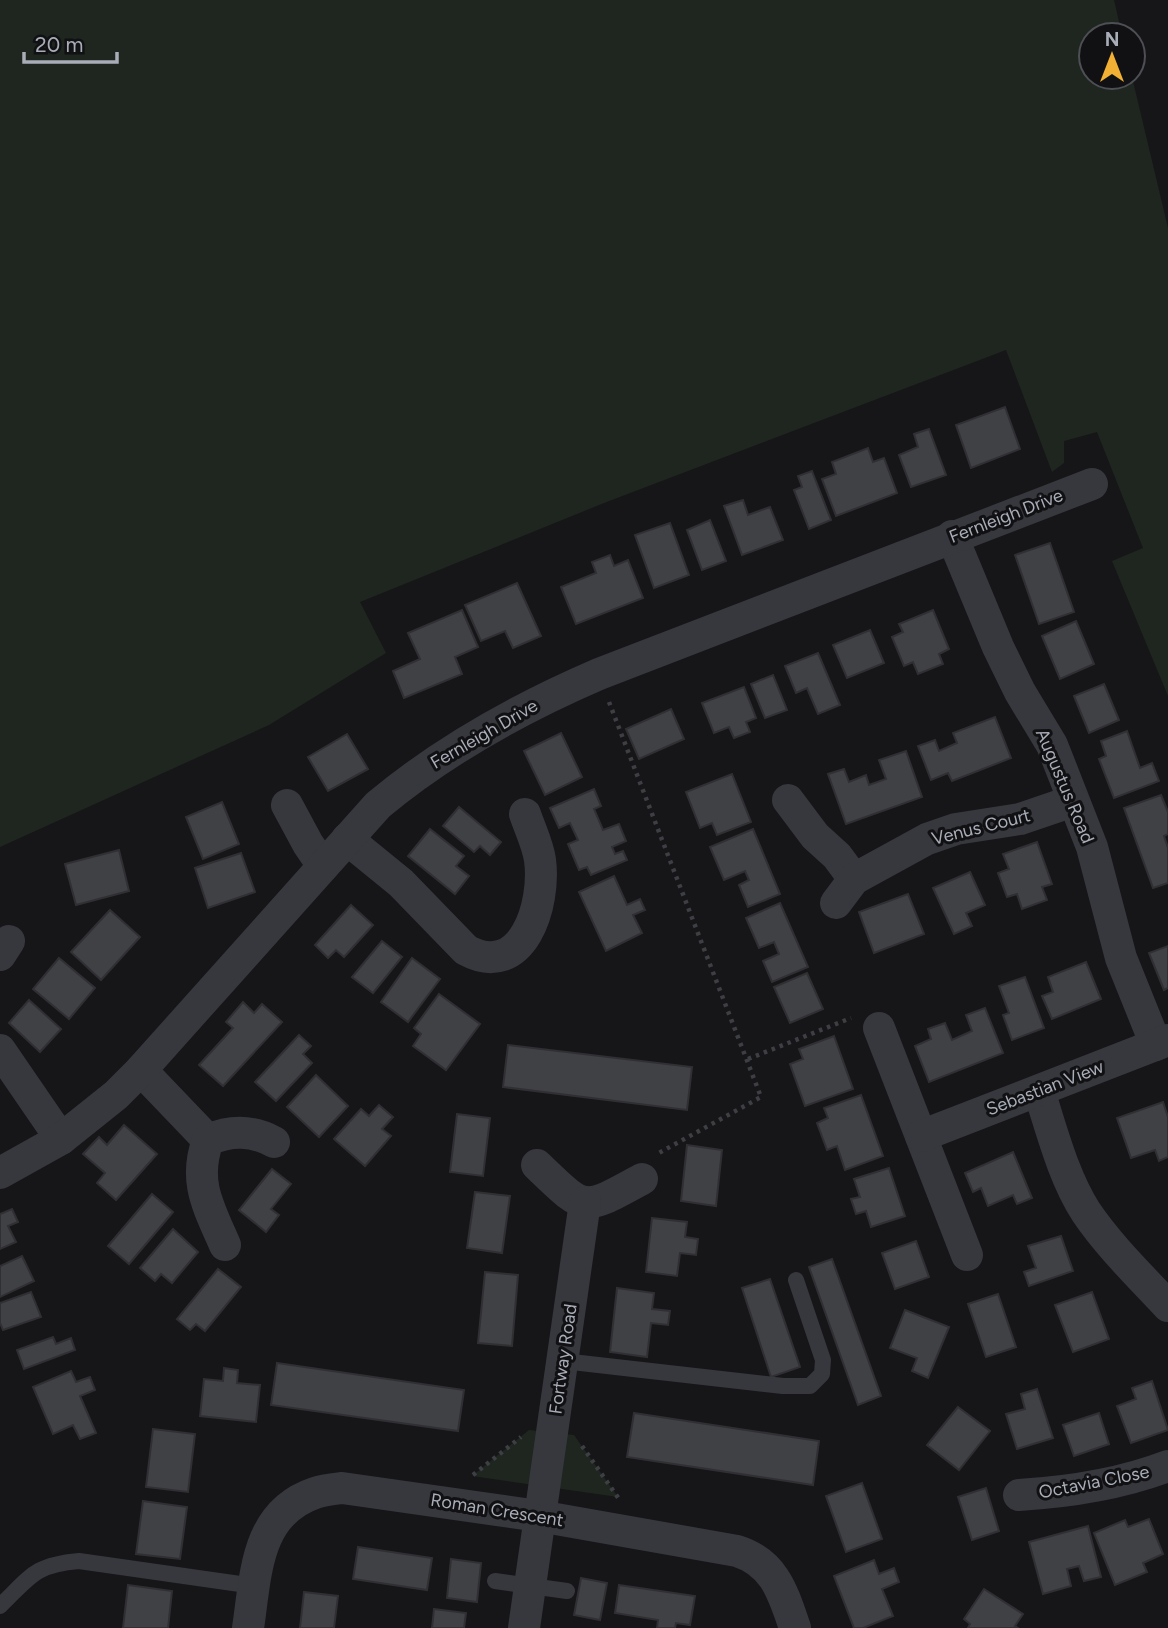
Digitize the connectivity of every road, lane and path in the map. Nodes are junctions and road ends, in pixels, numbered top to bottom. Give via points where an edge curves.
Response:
1 (1093, 484) dead end
2 (952, 537) junction
3 (599, 674) junction
4 (788, 800) dead end
5 (1073, 801) junction
6 (287, 806) dead end
7 (525, 814) dead end
8 (347, 839) junction
9 (323, 866) junction
10 (878, 1028) dead end
11 (1162, 1043) edge
12 (0, 1050) edge
13 (141, 1070) junction
14 (1039, 1091) junction
15 (921, 1136) junction
16 (61, 1139) junction
17 (208, 1140) junction
18 (274, 1142) dead end
19 (537, 1165) dead end
20 (0, 1173) edge
21 (642, 1179) joint
22 (585, 1202) junction
23 (225, 1245) dead end
24 (967, 1255) dead end
25 (796, 1280) dead end
26 (1168, 1307) edge
27 (563, 1361) junction
28 (556, 1410) junction
29 (1168, 1466) edge
30 (1019, 1495) dead end
31 (438, 1502) junction
32 (540, 1516) junction
33 (644, 1534) junction
34 (495, 1581) dead end
35 (530, 1585) junction
36 (254, 1586) junction
37 (567, 1591) dead end
38 (0, 1606) edge
39 (248, 1628) edge
40 (524, 1628) edge
41 (795, 1628) edge

1 - 2 street, Fernleigh Drive
2 - 3 street, Fernleigh Drive
2 - 5 street, Augustus Road via 998,647 1052,745
3 - 8 street, Fernleigh Drive via 552,695 443,757 377,806
3 - 21 path via 761,1097 655,1155
4 - 5 street, Venus Court via 837,856 845,891 927,839 956,829 1020,819
5 - 11 street, Augustus Road via 1092,847 1121,958
6 - 9 street
7 - 8 street via 540,859 538,912 521,941 507,955 492,958 466,950 401,883
8 - 9 street, Fernleigh Drive
9 - 13 street, Fernleigh Drive
10 - 15 street
11 - 14 street, Sebastian View
12 - 16 street
13 - 16 street, Fernleigh Drive
13 - 17 street
14 - 15 street, Sebastian View
14 - 26 street via 1064,1166 1086,1211
15 - 24 street
16 - 20 street, Fernleigh Drive
17 - 18 street via 240,1132
17 - 23 street via 201,1158 202,1192
19 - 22 street via 572,1198
21 - 22 street via 600,1202
22 - 27 street, Fortway Road
25 - 27 lane via 823,1360 822,1374 810,1386
27 - 28 street, Fortway Road
28 - 31 path
28 - 32 street, Fortway Road
28 - 33 path
29 - 30 street, Octavia Close via 1118,1481
31 - 32 street, Roman Crescent
31 - 36 street, Roman Crescent via 342,1488 314,1493 290,1506 270,1527 260,1549
32 - 33 street, Roman Crescent
32 - 35 street, Fortway Road
33 - 41 street, Roman Crescent via 752,1555 781,1590
34 - 35 lane
35 - 37 lane
35 - 40 street, Fortway Road
36 - 38 lane via 79,1561 37,1570
36 - 39 street, Roman Crescent

